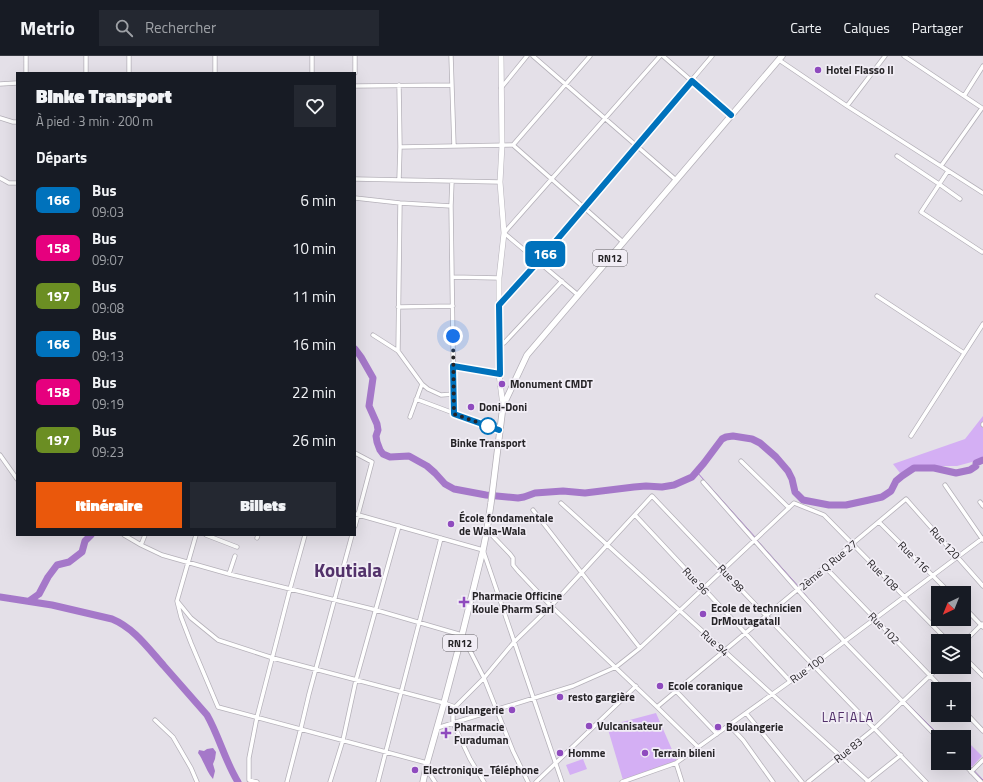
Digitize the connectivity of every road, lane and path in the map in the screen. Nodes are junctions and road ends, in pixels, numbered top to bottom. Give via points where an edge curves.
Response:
1 (26, 56) edge
2 (86, 56) edge
3 (129, 56) edge
4 (215, 56) edge
5 (312, 56) edge
6 (355, 56) edge
7 (451, 56) edge
8 (501, 56) edge
9 (527, 56) edge
10 (533, 56) edge
11 (590, 56) edge
12 (660, 56) edge
13 (664, 56) edge
14 (712, 56) edge
15 (885, 56) edge
16 (904, 56) edge
17 (780, 58) edge
18 (983, 66) edge
19 (26, 72) edge
20 (86, 72) edge
21 (129, 72) edge
22 (215, 72) edge
23 (312, 72) edge
24 (355, 72) edge
25 (692, 81) junction
26 (0, 84) edge
27 (16, 84) edge
28 (565, 84) junction
29 (452, 85) junction
30 (356, 86) edge
31 (399, 86) junction
32 (500, 88) junction
33 (964, 96) junction
34 (847, 106) junction
35 (731, 115) junction
36 (0, 118) edge
37 (605, 118) junction
38 (16, 122) edge
39 (502, 145) junction
40 (513, 145) junction
41 (454, 146) junction
42 (636, 146) junction
43 (400, 147) junction
44 (897, 156) dead end
45 (941, 166) junction
46 (948, 171) junction
47 (0, 178) edge
48 (552, 178) junction
49 (356, 179) edge
50 (399, 180) junction
51 (676, 180) junction
52 (452, 181) junction
53 (500, 182) junction
54 (16, 183) edge
55 (939, 184) junction
56 (983, 193) edge
57 (356, 198) edge
58 (960, 199) dead end
59 (400, 203) junction
60 (451, 206) junction
61 (584, 207) junction
62 (504, 233) junction
63 (623, 242) junction
64 (982, 252) dead end
65 (538, 262) junction
66 (452, 277) junction
67 (499, 278) junction
68 (562, 281) junction
69 (578, 295) junction
70 (878, 296) dead end
71 (499, 305) junction
72 (453, 306) junction
73 (398, 307) junction
74 (983, 324) edge
75 (373, 335) dead end
76 (499, 342) junction
77 (398, 351) junction
78 (964, 353) junction
79 (453, 366) junction
80 (500, 374) junction
81 (422, 384) junction
82 (454, 394) junction
83 (416, 399) junction
84 (503, 406) junction
85 (454, 414) junction
86 (410, 418) dead end
87 (499, 430) junction
88 (911, 436) dead end
89 (356, 454) edge
90 (0, 455) edge
91 (741, 461) dead end
92 (16, 477) edge
93 (703, 482) dead end
94 (945, 485) dead end
95 (906, 500) joint
96 (980, 502) dead end
97 (561, 503) dead end
98 (983, 506) edge
99 (789, 508) junction
100 (533, 510) dead end
101 (356, 514) edge
102 (635, 515) junction
103 (879, 522) junction
104 (399, 526) junction
105 (487, 530) junction
106 (126, 536) edge
107 (145, 536) edge
108 (196, 536) edge
109 (209, 536) edge
110 (305, 536) edge
111 (352, 536) edge
112 (441, 538) junction
113 (983, 539) edge
114 (754, 540) junction
115 (852, 544) junction
116 (141, 545) junction
117 (608, 545) junction
118 (237, 547) dead end
119 (483, 550) junction
120 (235, 556) dead end
121 (958, 557) junction
122 (188, 563) junction
123 (825, 567) junction
124 (723, 570) junction
125 (582, 573) junction
126 (229, 574) junction
127 (932, 576) junction
128 (943, 586) edge
129 (983, 586) edge
130 (703, 588) junction
131 (290, 589) junction
132 (798, 590) junction
133 (904, 596) junction
134 (177, 601) junction
135 (335, 601) junction
136 (551, 606) junction
137 (376, 610) junction
138 (680, 610) junction
139 (971, 615) edge
140 (766, 616) junction
141 (875, 618) junction
142 (419, 622) junction
143 (982, 625) edge
144 (745, 634) junction
145 (941, 634) edge
146 (462, 635) junction
147 (971, 635) edge
148 (844, 641) junction
149 (514, 642) junction
150 (640, 648) junction
151 (724, 651) junction
152 (273, 658) junction
153 (971, 664) edge
154 (813, 665) junction
155 (616, 667) junction
156 (316, 669) junction
157 (930, 676) junction
158 (983, 676) edge
159 (484, 678) junction
160 (356, 680) junction
161 (790, 681) junction
162 (936, 682) edge
163 (636, 686) junction
164 (676, 691) junction
165 (401, 692) junction
166 (772, 694) junction
167 (534, 698) junction
168 (903, 702) junction
169 (444, 703) junction
170 (455, 707) junction
171 (657, 707) junction
172 (496, 709) junction
173 (746, 712) junction
174 (257, 717) junction
175 (971, 718) edge
176 (155, 720) dead end
177 (453, 723) junction
178 (729, 725) junction
179 (301, 728) junction
180 (437, 728) junction
181 (875, 728) junction
182 (931, 731) edge
183 (983, 731) edge
184 (717, 734) junction
185 (342, 740) junction
186 (698, 747) junction
187 (386, 752) junction
188 (901, 755) junction
189 (841, 756) junction
190 (983, 760) edge
191 (556, 763) junction
192 (676, 763) junction
193 (426, 765) junction
194 (971, 772) joint
195 (251, 781) edge
196 (197, 782) edge
197 (257, 782) edge
198 (287, 782) edge
199 (330, 782) edge
200 (378, 782) edge
201 (423, 782) edge
202 (435, 782) edge
203 (484, 782) edge
204 (528, 782) edge
205 (536, 782) edge
206 (562, 782) edge
207 (622, 782) edge
208 (682, 782) edge
209 (773, 782) edge
210 (802, 782) edge
211 (808, 782) edge
212 (868, 782) edge
213 (926, 782) edge
214 (981, 782) edge

1 - 19 street
2 - 20 street
3 - 21 street
4 - 22 street
5 - 23 street
6 - 24 street
7 - 29 street
8 - 32 street
9 - 32 street
10 - 28 street
11 - 28 street
12 - 37 street
13 - 25 street
14 - 25 street
15 - 34 street
16 - 33 street
17 - 34 street
17 - 35 main road, RN12
18 - 33 street
25 - 35 street
25 - 42 street
26 - 27 street
28 - 37 street
28 - 40 street
29 - 31 street
29 - 41 street
30 - 31 street
31 - 43 street
32 - 39 street
33 - 45 street via 982,108
34 - 45 street
35 - 51 main road, RN12
36 - 38 street
37 - 42 street
37 - 48 street
39 - 40 street
39 - 41 street
39 - 53 street
40 - 48 street
41 - 43 street
42 - 51 street
42 - 61 street
43 - 50 street
44 - 55 street
45 - 46 street
46 - 55 street
46 - 56 street
47 - 54 street via 9,183
48 - 61 street
48 - 62 street
49 - 50 street
50 - 52 street
51 - 63 main road, RN12
52 - 53 street
52 - 60 street
53 - 62 street
55 - 58 street
55 - 64 street via 921,212
57 - 59 street
59 - 60 street
59 - 73 street
60 - 66 street
61 - 63 street
61 - 65 street
62 - 65 street
62 - 67 street
63 - 69 main road, RN12
65 - 68 street
65 - 71 street
66 - 67 street
66 - 72 street
67 - 71 street
68 - 69 street
68 - 76 street via 504,343
69 - 84 main road, RN12 via 527,355
70 - 78 street
71 - 76 street
72 - 73 street
72 - 79 street
73 - 77 street
74 - 78 street
75 - 77 street
76 - 80 street
77 - 81 street
78 - 88 street
79 - 80 street
79 - 82 street
80 - 84 street
81 - 82 street via 441,395
81 - 83 street
82 - 85 street
83 - 85 street
83 - 86 street
84 - 87 main road, RN12
85 - 87 street
87 - 105 main road, RN12
89 - 101 street via 372,462
90 - 92 street
91 - 99 street
93 - 114 street
94 - 113 street
95 - 103 street, 2ème Q Rue 27
95 - 121 street, Rue 120
96 - 98 street
97 - 117 street, Rue 94
99 - 114 street
99 - 115 street, Rue 108 via 794,503 824,515
100 - 125 street
101 - 104 street
102 - 117 street
102 - 124 street, Rue 98 via 652,496
102 - 130 street, Rue 96
103 - 115 street, 2ème Q Rue 27
103 - 127 street, Rue 116
104 - 112 street
104 - 137 street
105 - 119 main road, RN12
105 - 136 street via 510,554 518,571
106 - 116 street
107 - 116 street
108 - 122 street
109 - 118 street
110 - 131 street
111 - 135 street
112 - 119 street
112 - 142 street
113 - 121 street, Rue 100
114 - 124 street
114 - 132 street
115 - 123 street, 2ème Q Rue 27
115 - 133 street, Rue 108
116 - 122 street
117 - 125 street
117 - 138 street, Rue 94
119 - 146 main road, RN12
119 - 149 street
120 - 126 street
121 - 127 street, Rue 100
121 - 129 street, Rue 120
122 - 126 street
122 - 134 street
123 - 132 street, 2ème Q Rue 27
123 - 141 street, Rue 102
124 - 130 street
124 - 140 street, Rue 98
125 - 136 street
125 - 150 street
126 - 131 street
127 - 128 street, Rue 116
127 - 133 street, Rue 100
130 - 138 street
130 - 144 street, Rue 96
131 - 135 street
131 - 152 street
132 - 140 street, 2ème Q Rue 27
132 - 148 street
133 - 141 street, Rue 100
133 - 145 street, Rue 108
134 - 152 street via 191,618 218,640
134 - 174 street via 191,643 218,707
135 - 137 street
135 - 156 street
136 - 149 street
136 - 155 street
137 - 142 street
137 - 160 street
138 - 150 street
138 - 151 street, Rue 94
139 - 143 street
140 - 144 street, 2ème Q Rue 27
140 - 154 street, Rue 98
141 - 148 street, Rue 100
141 - 157 street, Rue 102
142 - 146 street
142 - 165 street
143 - 147 street
144 - 151 street, 2ème Q Rue 27
144 - 161 street, Rue 96
146 - 159 street
146 - 169 main road, RN12
148 - 154 street, Rue 100
148 - 168 street
149 - 159 street
149 - 167 street
150 - 155 street
151 - 164 street, 2ème Q Rue 27
151 - 166 street, Rue 94
152 - 156 street
152 - 174 street
153 - 158 street
154 - 161 street, Rue 100
154 - 181 street, Rue 98
155 - 163 street
155 - 167 street via 574,686
156 - 160 street
156 - 179 street
157 - 162 street, Rue 102
157 - 168 street, Rue 83
159 - 170 street
159 - 172 street
160 - 165 street
160 - 185 street
161 - 166 street, Rue 100
163 - 171 street
163 - 191 street
164 - 171 street, 2ème Q Rue 27
164 - 184 street
165 - 169 street
165 - 187 street
166 - 173 street, Rue 100
166 - 189 street, Rue 94
167 - 172 street
167 - 191 street
168 - 181 street, Rue 83
168 - 182 street
169 - 170 street
169 - 180 main road, RN12
170 - 177 street
171 - 186 street
172 - 177 street
172 - 204 street
173 - 178 street, Rue 100
173 - 210 street
174 - 179 street
174 - 195 street via 249,758
175 - 183 street
176 - 196 street via 173,737
177 - 180 street
177 - 203 street
178 - 184 street, Rue 100
178 - 209 street
179 - 185 street
179 - 198 street
180 - 193 main road, RN12
181 - 188 street, Rue 98
181 - 189 street, Rue 83
184 - 186 street, Rue 100
185 - 187 street
185 - 199 street
186 - 192 street, Rue 100
187 - 193 street
187 - 200 street
188 - 212 street
188 - 213 street, Rue 98
189 - 211 street, Rue 83
189 - 212 street, Rue 94
190 - 194 street
191 - 205 street
191 - 206 street
192 - 207 street, Rue 100
192 - 208 street
193 - 201 main road, RN12
193 - 202 street
194 - 214 street
195 - 197 street

